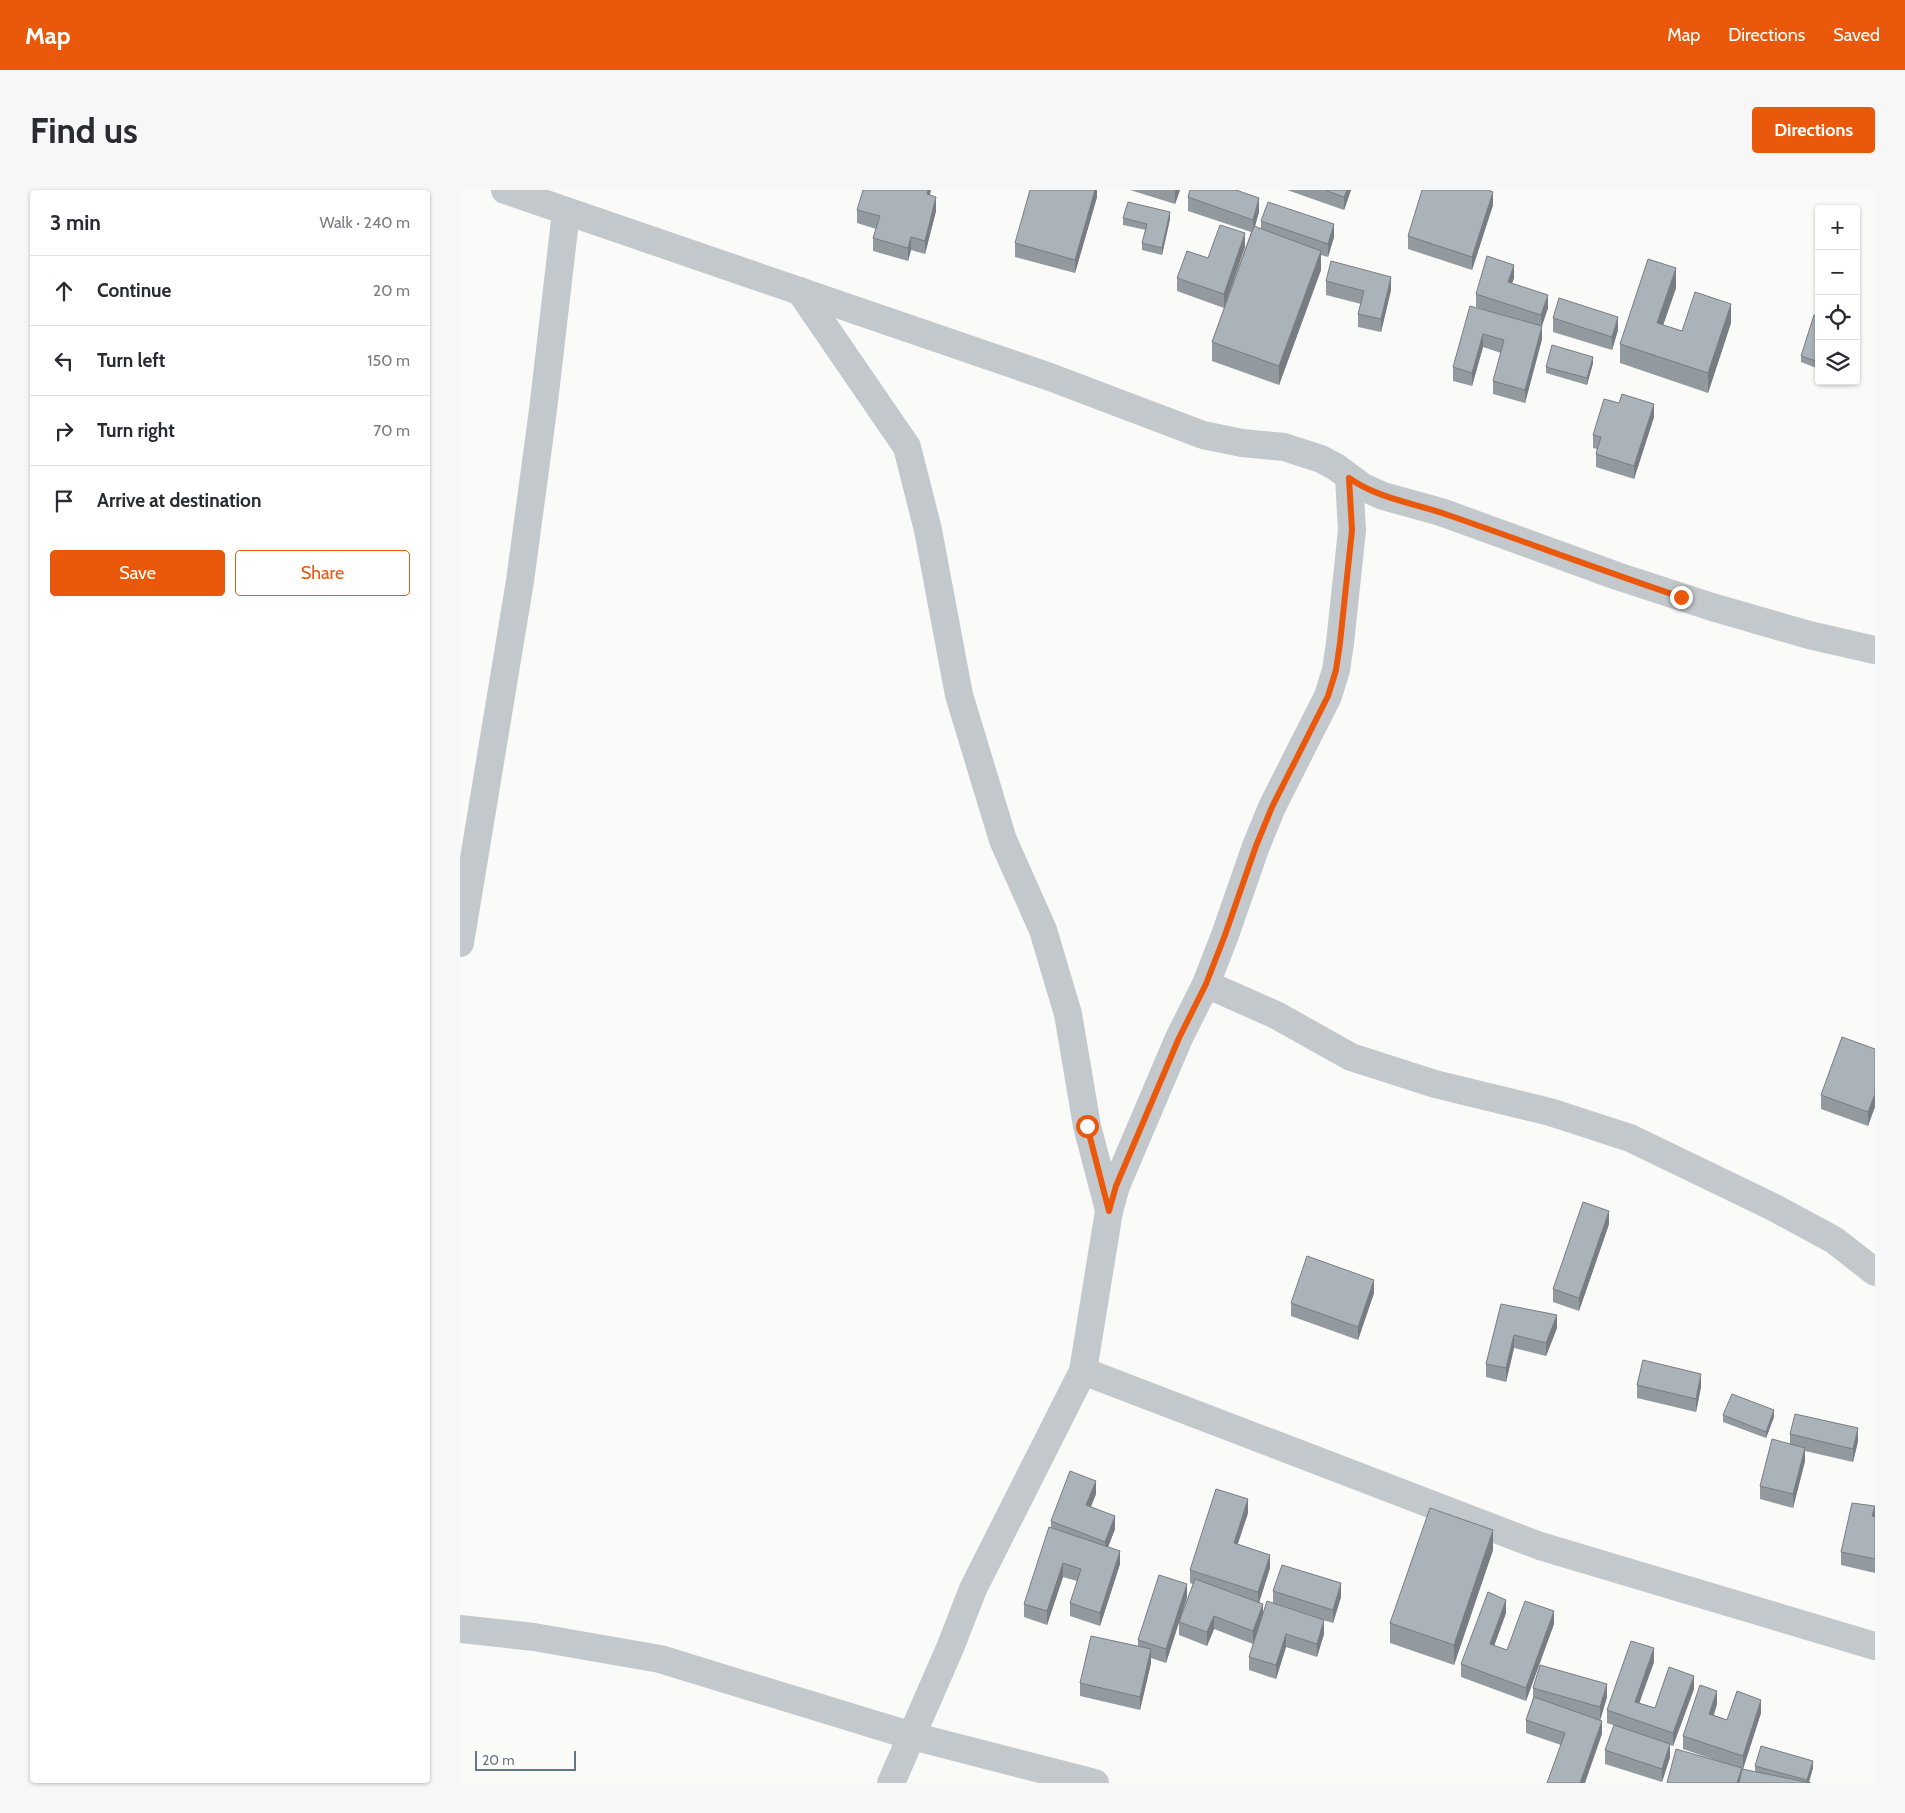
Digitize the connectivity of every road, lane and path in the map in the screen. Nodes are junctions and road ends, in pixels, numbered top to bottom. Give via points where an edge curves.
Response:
1 (505, 190) edge
2 (534, 195) edge
3 (566, 212) junction
4 (800, 291) junction
5 (1349, 478) junction
6 (1875, 650) edge
7 (460, 943) edge
8 (1206, 984) junction
9 (1109, 1211) junction
10 (1875, 1272) edge
11 (1084, 1371) junction
12 (460, 1629) edge
13 (1875, 1646) edge
14 (912, 1736) junction
15 (891, 1783) edge
16 (1095, 1783) edge

1 - 2 street
2 - 3 street
3 - 4 street
3 - 7 street via 520,581
4 - 5 street via 1050,377 1203,435 1284,447 1321,459
4 - 9 street via 906,447 928,530 959,696 1003,840 1043,930 1068,1014 1087,1126
5 - 6 street via 1382,496 1440,512 1681,597 1810,635
5 - 8 street via 1352,530 1336,670 1328,696 1272,807
8 - 9 street via 1179,1038 1116,1186
8 - 10 street via 1276,1015 1351,1057 1435,1084 1550,1112 1630,1138 1834,1240
9 - 11 street
11 - 13 street via 1540,1546
11 - 14 street via 973,1589
12 - 14 street via 534,1637 660,1659
14 - 15 street
14 - 16 street

